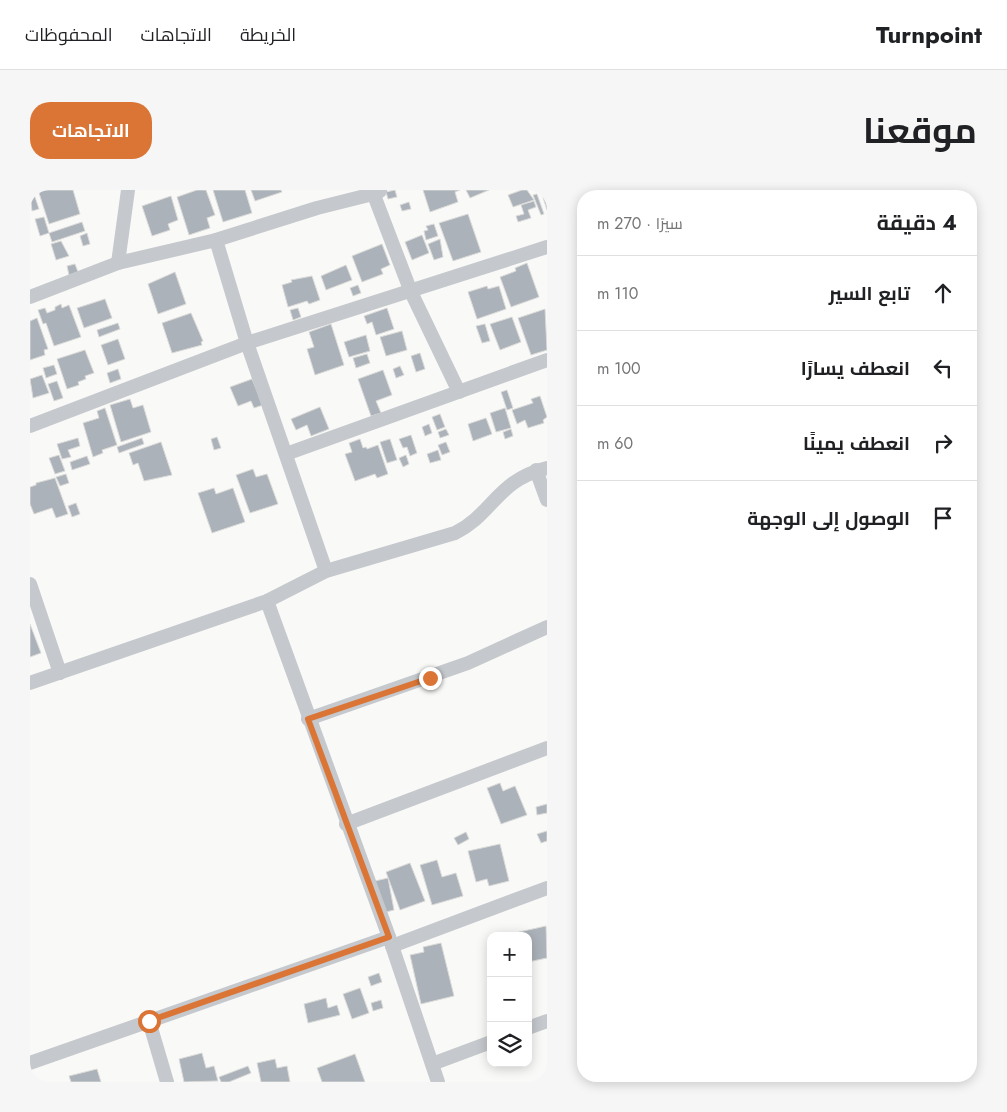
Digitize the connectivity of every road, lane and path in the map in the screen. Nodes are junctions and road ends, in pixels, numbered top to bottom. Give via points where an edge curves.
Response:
1 (128, 190) edge
2 (375, 191) edge
3 (216, 240) junction
4 (545, 248) edge
5 (118, 263) junction
6 (547, 263) edge
7 (410, 292) junction
8 (30, 297) edge
9 (247, 343) junction
10 (547, 360) edge
11 (459, 392) junction
12 (30, 426) edge
13 (286, 454) junction
14 (542, 469) edge
15 (547, 500) edge
16 (326, 571) junction
17 (30, 584) edge
18 (267, 602) junction
19 (547, 627) edge
20 (60, 673) junction
21 (30, 683) edge
22 (308, 719) junction
23 (547, 748) edge
24 (346, 824) junction
25 (547, 888) edge
26 (390, 941) junction
27 (149, 1021) junction
28 (547, 1021) edge
29 (532, 1027) edge
30 (487, 1043) edge
31 (30, 1063) edge
32 (432, 1064) junction
33 (167, 1082) edge
34 (438, 1082) edge

1 - 5 street
2 - 3 street
2 - 7 street
3 - 5 street
3 - 9 street
4 - 6 street
4 - 7 street
5 - 8 street
7 - 9 street
7 - 11 street
9 - 12 street
9 - 13 street
10 - 11 street
11 - 13 street
13 - 16 street
14 - 15 street
14 - 16 street via 506,486 468,526 455,533
16 - 18 street
17 - 20 street
18 - 20 street
18 - 22 street
19 - 22 street via 468,663
20 - 21 street
22 - 24 street
23 - 24 street
24 - 26 street
25 - 26 street
26 - 27 street
26 - 32 street
27 - 31 street
27 - 33 street
28 - 29 street
30 - 32 street
32 - 34 street

